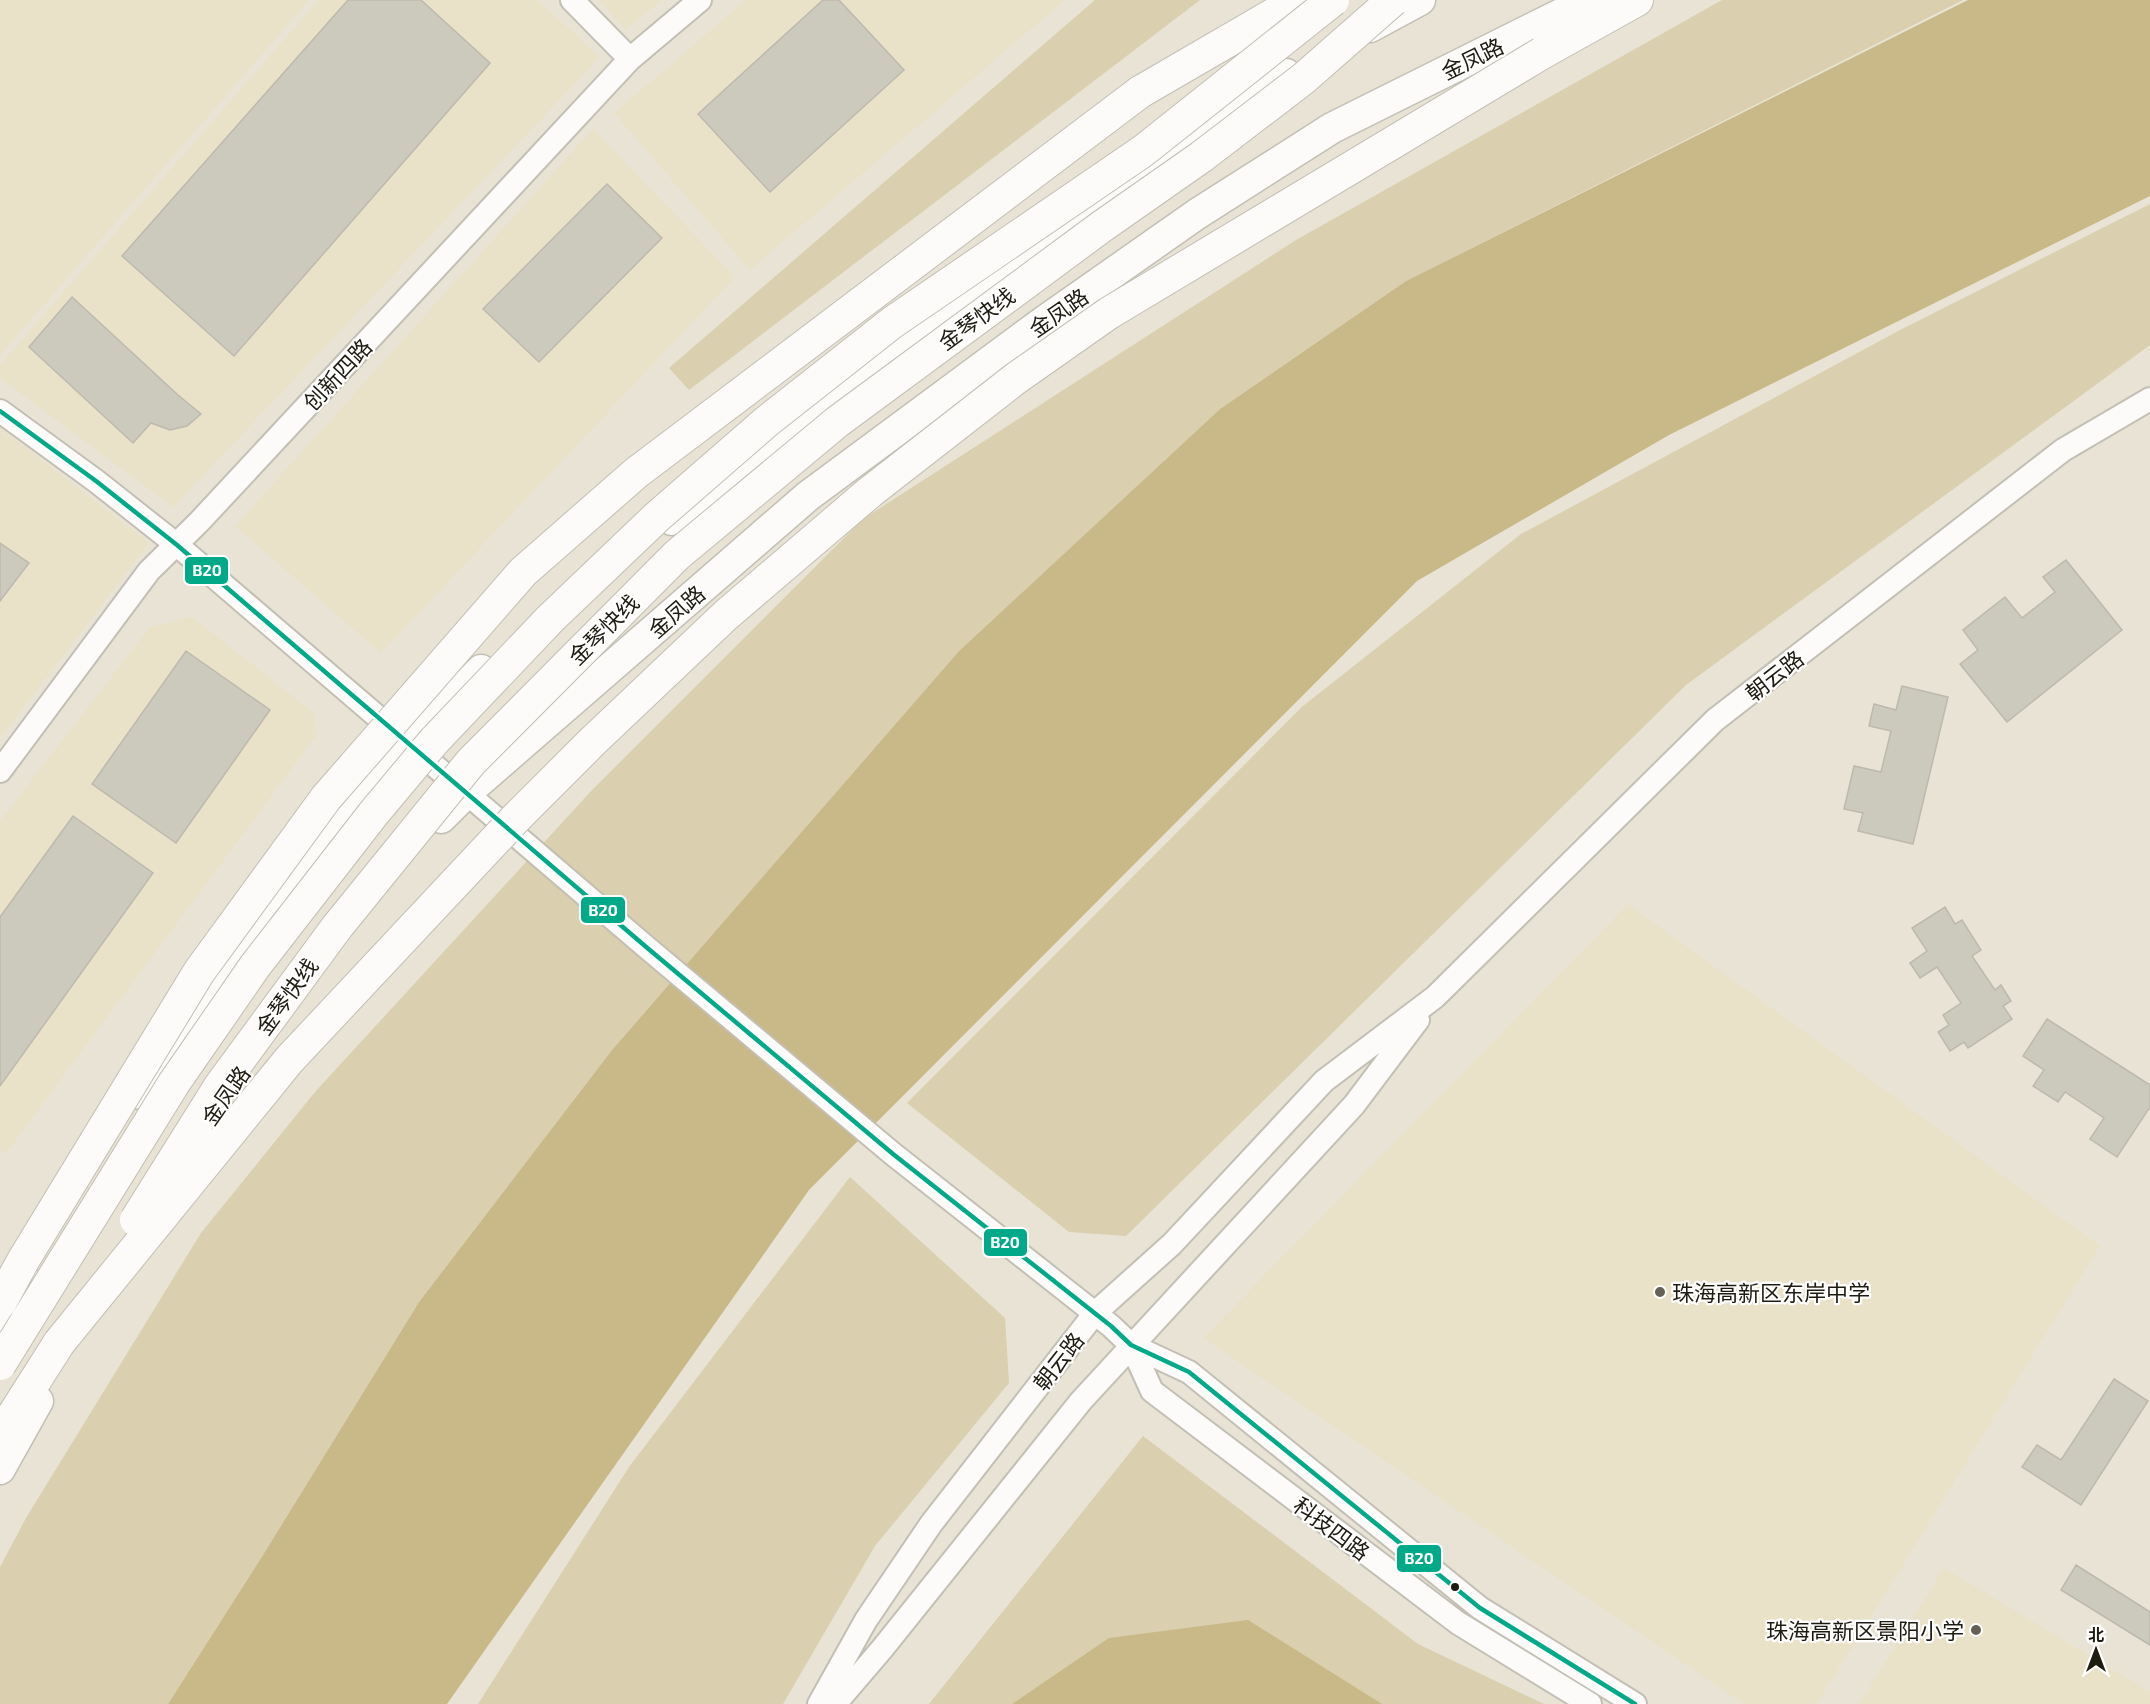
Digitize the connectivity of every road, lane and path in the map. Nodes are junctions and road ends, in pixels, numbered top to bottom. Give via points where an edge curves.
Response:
1 (572, 0) edge
2 (700, 0) edge
3 (1270, 0) edge
4 (1302, 0) edge
5 (1333, 0) edge
6 (1393, 0) edge
7 (1420, 0) edge
8 (1589, 0) edge
9 (1637, 0) edge
10 (630, 59) junction
11 (1140, 92) junction
12 (2150, 399) edge
13 (0, 411) edge
14 (177, 545) junction
15 (408, 743) junction
16 (0, 771) edge
17 (465, 793) junction
18 (1435, 997) junction
19 (0, 1303) edge
20 (1095, 1312) junction
21 (0, 1326) edge
22 (59, 1343) junction
23 (1131, 1345) junction
24 (0, 1364) edge
25 (0, 1436) edge
26 (0, 1469) edge
27 (819, 1704) edge
28 (835, 1704) edge
29 (1590, 1704) edge
30 (1635, 1704) edge

1 - 10 street
2 - 10 street, 创新四路
3 - 11 street
4 - 11 highway
5 - 24 highway, 金琴快线, bridge via 1143,151 893,322 775,415 658,516 550,619 419,759 255,966 174,1083
6 - 22 highway, 金琴快线, bridge via 1303,79 1201,157 837,422 677,555 591,641 471,762 337,927 220,1086
7 - 15 main road via 1303,62 960,305 508,643
8 - 17 main road, 金凤路 via 1332,128 1197,214 1052,315 808,496
9 - 22 highway, bridge via 1109,313 1015,379 870,492 726,615 516,818 289,1060
10 - 14 street, 创新四路
11 - 19 highway, bridge via 636,473 523,572 326,798 199,972
12 - 18 street, 朝云路 via 2063,450 1715,720
13 - 14 street, 科技四路
14 - 15 street, 科技四路
14 - 16 street, 创新四路 via 149,571
15 - 17 street, 科技四路
15 - 21 main road via 296,872 147,1084
17 - 20 street, 科技四路 via 893,1154
17 - 26 main road, 金凤路 via 357,907 180,1158
18 - 20 street, 朝云路 via 1324,1081 1172,1244
18 - 23 street, 朝云路 via 1354,1104
20 - 23 street, 科技四路
20 - 27 street, 朝云路 via 931,1524 866,1620
22 - 25 highway, 金琴快线
23 - 28 street, 朝云路
23 - 29 street, 科技四路 via 1152,1391 1458,1623
23 - 30 street, 科技四路 via 1189,1372 1480,1608

